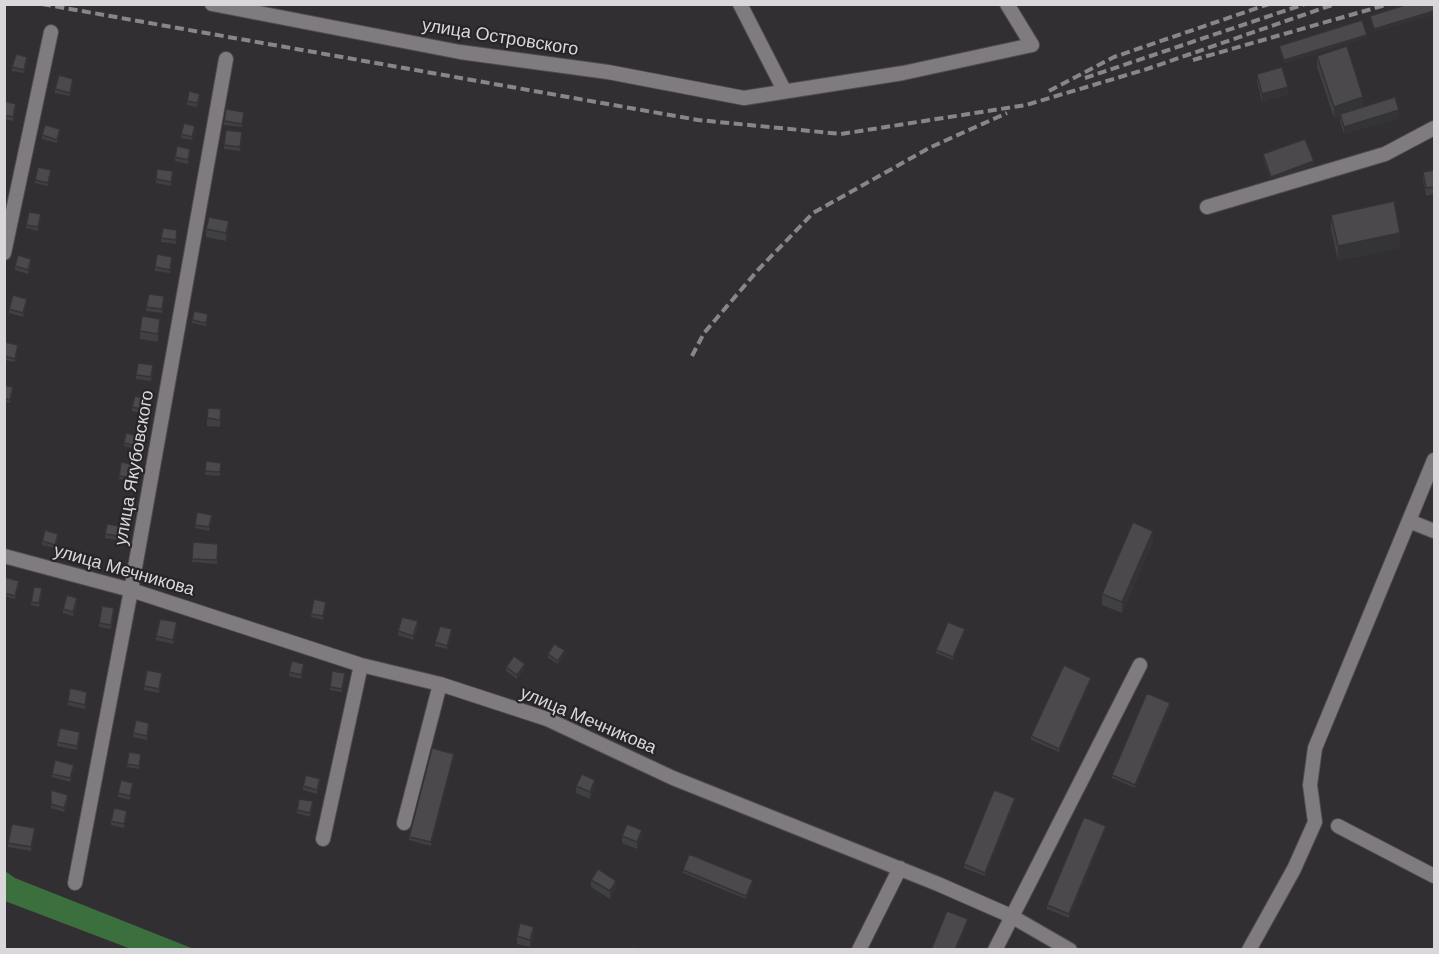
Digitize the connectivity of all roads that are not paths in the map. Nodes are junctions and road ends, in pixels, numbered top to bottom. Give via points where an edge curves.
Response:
1 (212, 4) edge
2 (740, 4) edge
3 (1007, 4) edge
4 (51, 32) dead end
5 (226, 59) dead end
6 (783, 90) junction
7 (1434, 128) edge
8 (1207, 207) dead end
9 (4, 253) edge
10 (1434, 460) edge
11 (1409, 521) junction
12 (1434, 531) edge
13 (4, 556) edge
14 (131, 590) junction
15 (361, 665) junction
16 (1140, 665) dead end
17 (440, 684) junction
18 (404, 823) dead end
19 (1338, 826) dead end
20 (323, 838) dead end
21 (900, 868) junction
22 (1434, 876) edge
23 (75, 883) dead end
24 (1011, 916) junction
25 (859, 950) edge
26 (995, 950) edge
27 (1070, 950) edge
28 (1249, 950) edge

1 - 6 street, улица Островского via 460,52 608,72 744,99
2 - 6 street
3 - 6 street, улица Островского via 1032,45 903,73
4 - 9 street
5 - 14 street, улица Якубовского
7 - 8 street via 1385,154
10 - 11 street
11 - 12 street
11 - 28 street via 1315,748 1310,785 1315,822 1294,870
13 - 14 street, улица Мечникова
14 - 15 street, улица Мечникова
14 - 23 street, улица Якубовского
15 - 17 street, улица Мечникова
15 - 20 street
16 - 24 street
17 - 18 street
17 - 21 street, улица Мечникова via 547,719 673,778
19 - 22 street
21 - 24 street, улица Мечникова
21 - 25 street
24 - 26 street
24 - 27 street, улица Мечникова

